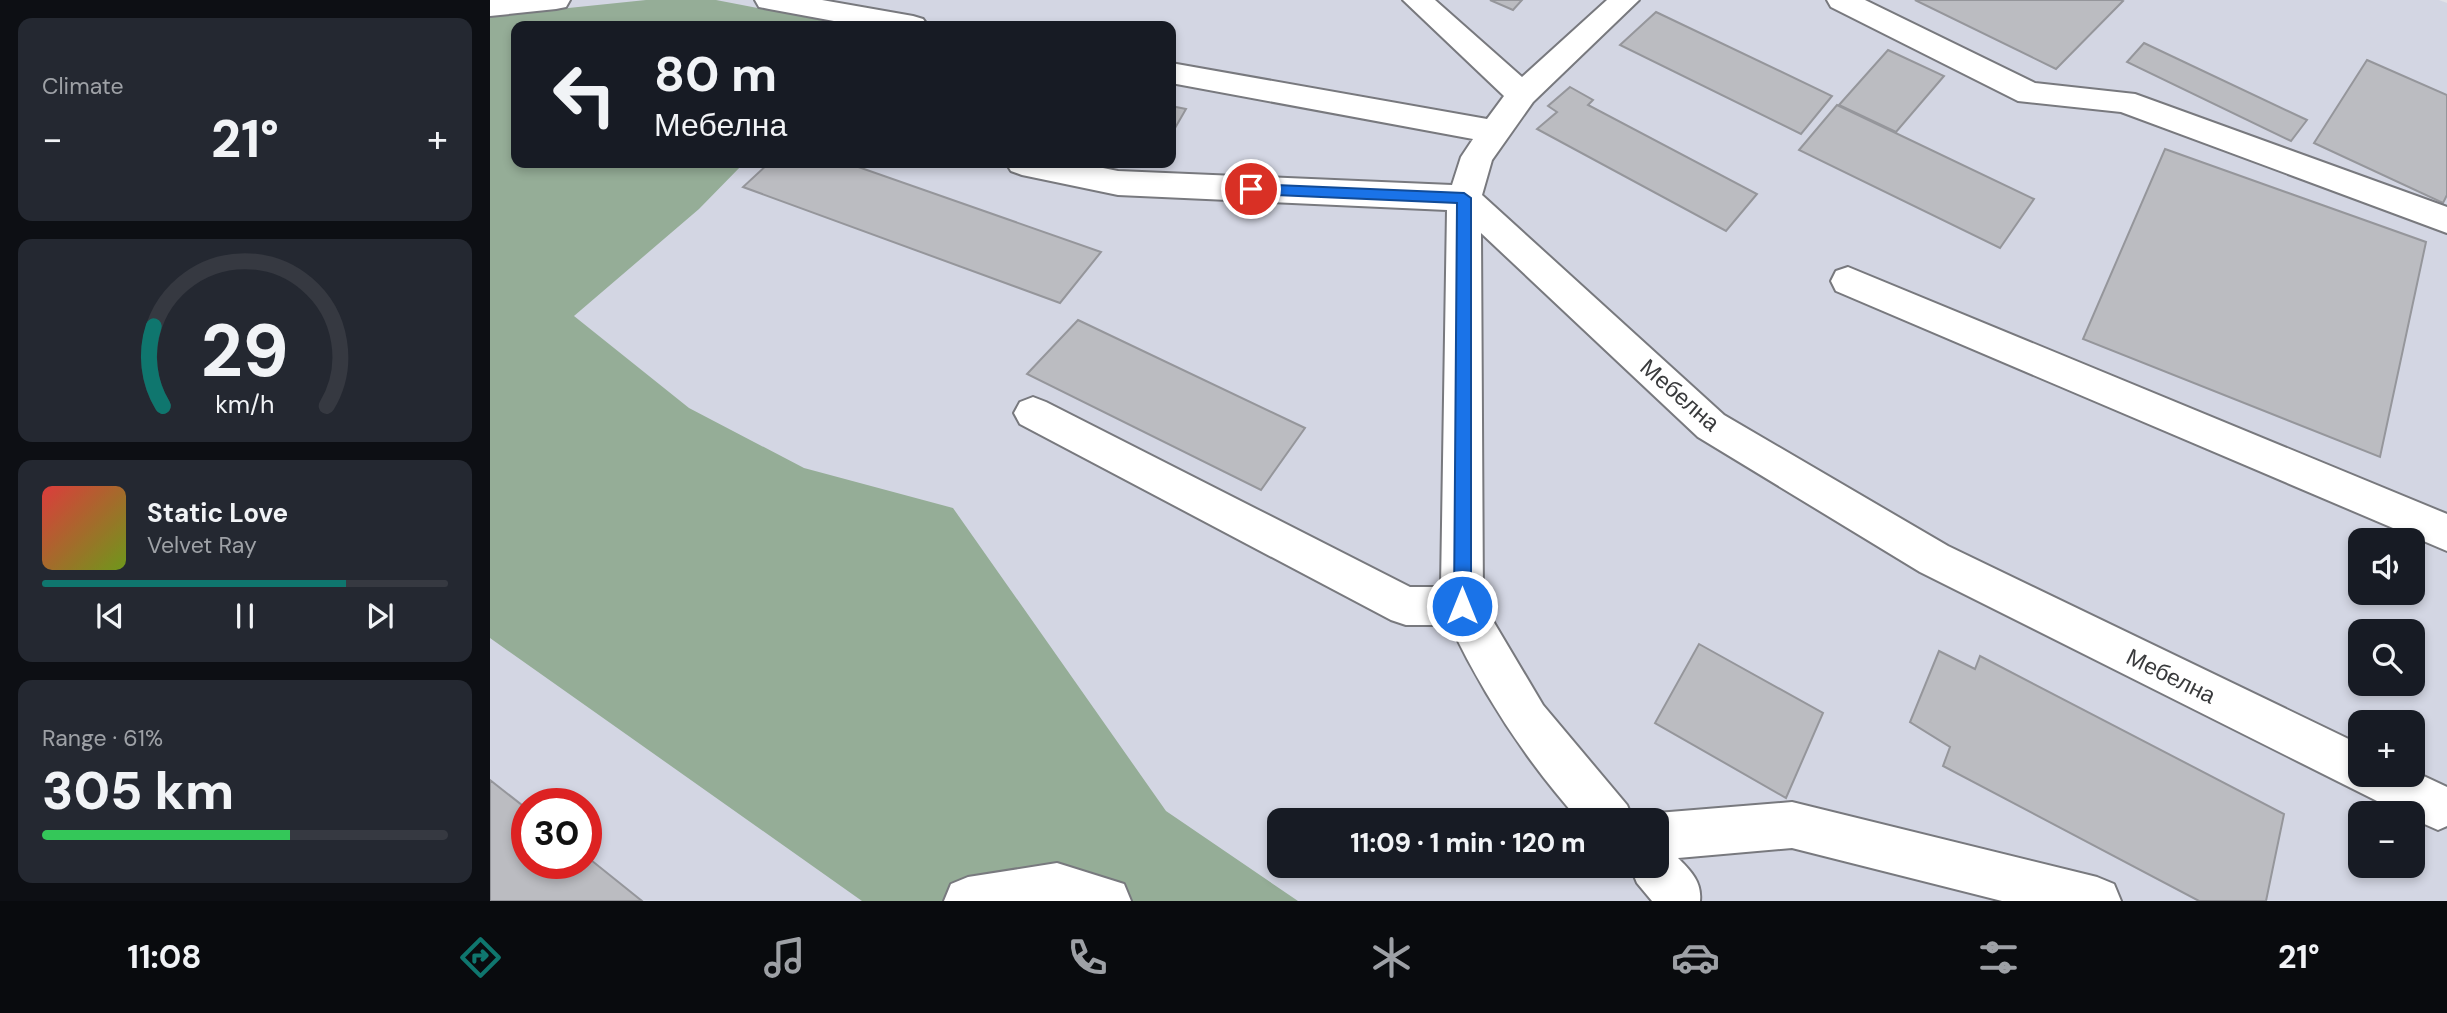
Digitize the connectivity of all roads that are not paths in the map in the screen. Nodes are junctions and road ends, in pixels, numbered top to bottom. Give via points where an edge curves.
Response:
1 (556, 0) edge
2 (769, 0) edge
3 (1417, 0) edge
4 (1625, 0) edge
5 (1841, 0) edge
6 (490, 7) edge
7 (884, 21) edge
8 (1176, 74) edge
9 (1522, 94) junction
10 (1495, 132) junction
11 (1046, 168) edge
12 (1464, 198) junction
13 (2447, 220) edge
14 (1848, 281) dead end
15 (1034, 413) dead end
16 (2447, 533) edge
17 (1462, 606) junction
18 (2348, 763) edge
19 (2397, 787) edge
20 (2438, 807) dead end
21 (1599, 808) edge
22 (1669, 835) edge
23 (1665, 878) edge
24 (968, 901) edge
25 (1107, 901) edge
26 (1676, 901) edge
27 (2097, 901) edge

1 - 6 street
2 - 7 street
3 - 9 street
4 - 9 street
5 - 13 street via 2029,93 2124,102
8 - 10 street
9 - 10 street
10 - 12 street via 1477,157
11 - 12 street via 1118,183
12 - 17 street
12 - 18 street, Мебелна via 1712,426 1934,559
14 - 16 street
15 - 17 street via 1406,606
17 - 21 street via 1484,652 1565,773
19 - 20 street
22 - 27 street via 1792,825
23 - 26 street via 1677,891
24 - 25 street via 1057,887

